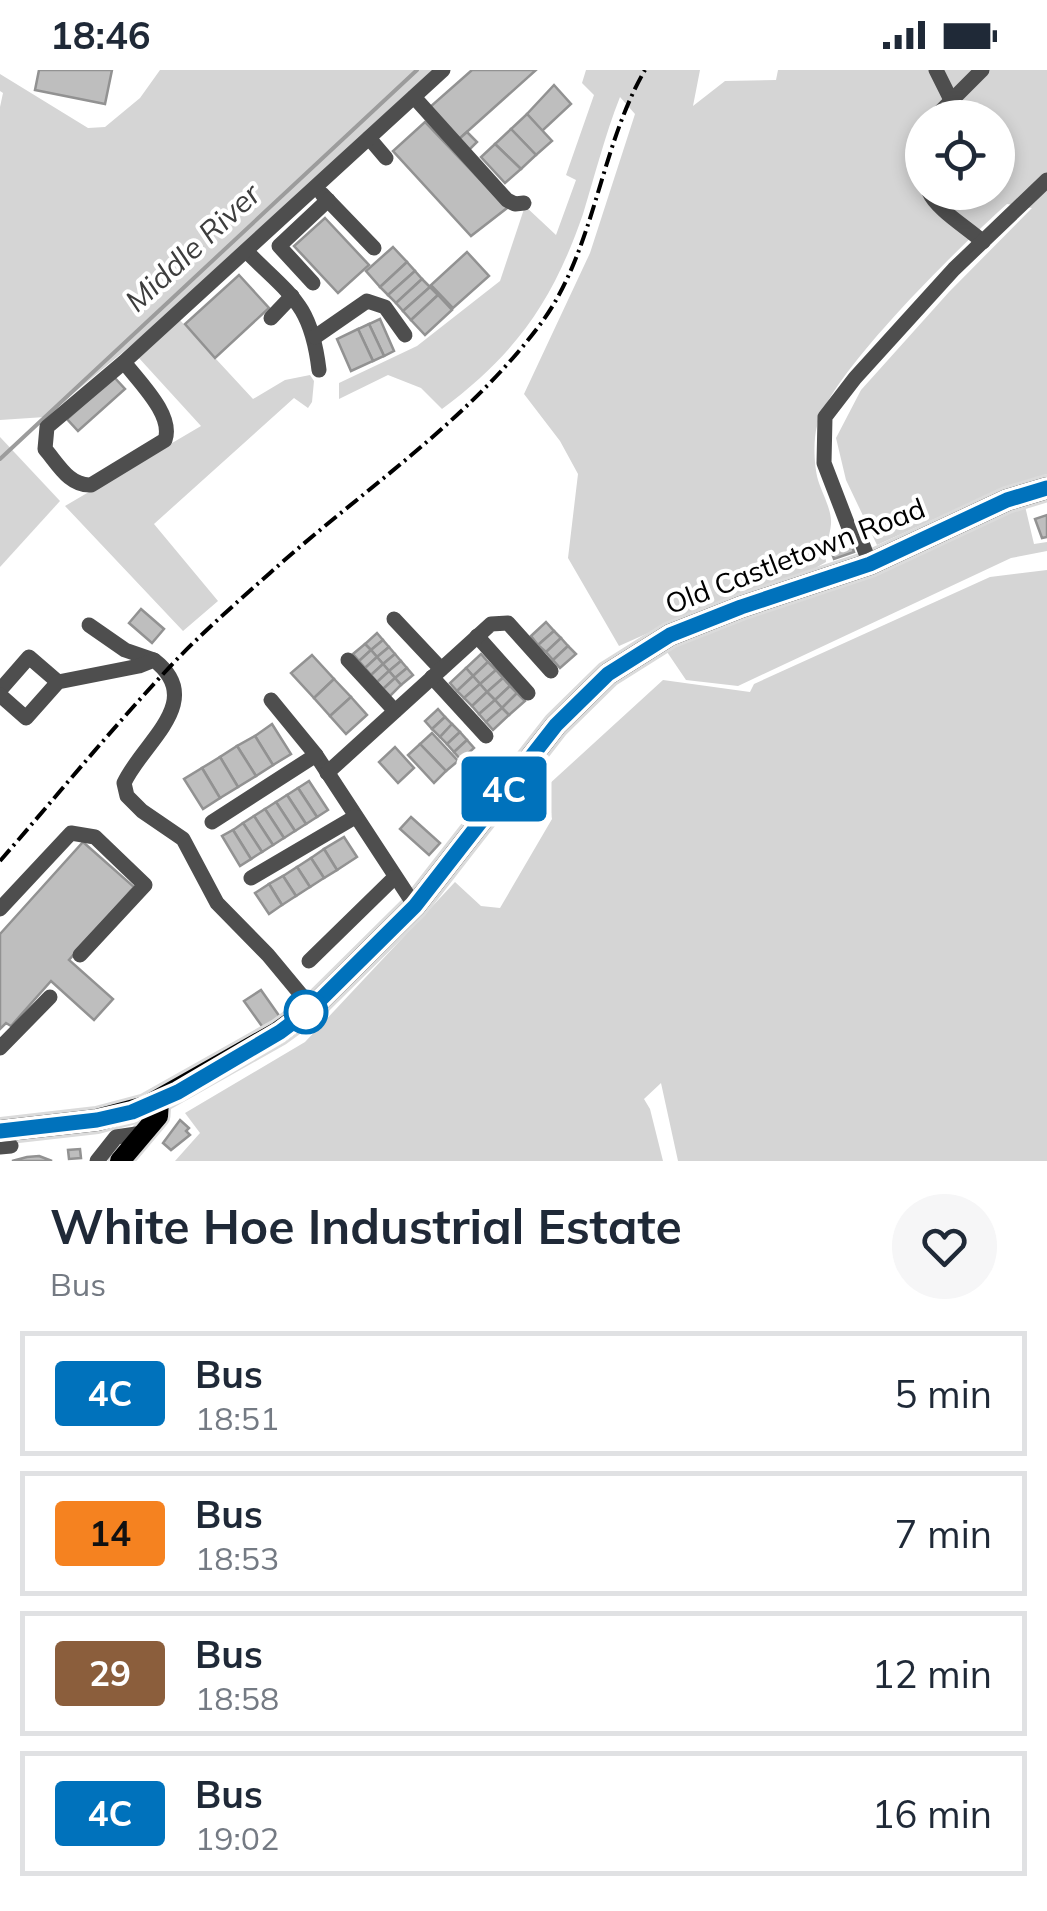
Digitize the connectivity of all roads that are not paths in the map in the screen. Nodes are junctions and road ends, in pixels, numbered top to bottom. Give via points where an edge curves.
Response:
1 (443, 70) edge
2 (936, 70) edge
3 (982, 70) edge
4 (414, 97) junction
5 (951, 100) joint
6 (369, 138) junction
7 (386, 158) dead end
8 (1047, 180) edge
9 (316, 187) junction
10 (328, 200) junction
11 (524, 203) dead end
12 (944, 210) edge
13 (273, 226) junction
14 (285, 240) junction
15 (983, 242) junction
16 (374, 248) dead end
17 (246, 250) junction
18 (313, 283) dead end
19 (292, 296) junction
20 (270, 318) dead end
21 (405, 336) dead end
22 (315, 338) junction
23 (129, 358) junction
24 (319, 370) dead end
25 (1047, 488) edge
26 (870, 564) junction
27 (394, 619) dead end
28 (89, 625) dead end
29 (477, 636) junction
30 (154, 660) junction
31 (348, 660) dead end
32 (551, 671) dead end
33 (436, 673) junction
34 (58, 682) junction
35 (0, 692) edge
36 (528, 693) dead end
37 (270, 700) dead end
38 (394, 711) junction
39 (486, 736) dead end
40 (316, 754) junction
41 (328, 772) junction
42 (355, 817) junction
43 (212, 822) dead end
44 (158, 871) dead end
45 (396, 877) junction
46 (251, 878) dead end
47 (145, 884) junction
48 (415, 906) junction
49 (0, 909) edge
50 (80, 955) dead end
51 (309, 961) dead end
52 (50, 997) dead end
53 (312, 1008) junction
54 (0, 1048) edge
55 (159, 1101) junction
56 (144, 1133) junction
57 (4, 1141) edge
58 (97, 1161) edge
59 (120, 1161) edge

1 - 4 street
2 - 5 street
3 - 5 street
4 - 6 street
4 - 11 street via 507,200
6 - 7 street
6 - 9 street
8 - 15 street
9 - 10 street
9 - 13 street
10 - 14 street
10 - 16 street
12 - 15 street
13 - 14 street
13 - 17 street
14 - 18 street via 279,246
15 - 26 street via 825,417 824,463 848,528
17 - 19 street
17 - 23 street
19 - 20 street
19 - 22 street
21 - 22 street via 385,307 367,301
22 - 24 street
23 - 23 street via 168,433 91,485 81,485 44,449 48,427
25 - 26 highway, Old Castletown Road
26 - 48 highway, Old Castletown Road via 670,635 608,674 556,725
27 - 33 street
28 - 30 street
29 - 32 street via 491,624 508,623
29 - 33 street
29 - 36 street
30 - 34 street
30 - 53 street via 178,690 156,738 132,765 124,783 128,796 183,839 217,903
31 - 38 street
33 - 38 street
33 - 39 street
34 - 35 street via 30,657
34 - 35 street via 26,718
37 - 40 street
38 - 41 street
40 - 41 street
40 - 43 street
41 - 42 street
42 - 45 street
42 - 46 street
44 - 47 street
45 - 48 street
45 - 51 street
47 - 49 street via 95,837 71,833
47 - 50 street
48 - 53 highway, Old Castletown Road
52 - 54 street
53 - 55 highway, Old Castletown Road
55 - 56 main road via 158,1116
55 - 57 highway, Old Castletown Road
56 - 58 street via 116,1138
56 - 59 main road

